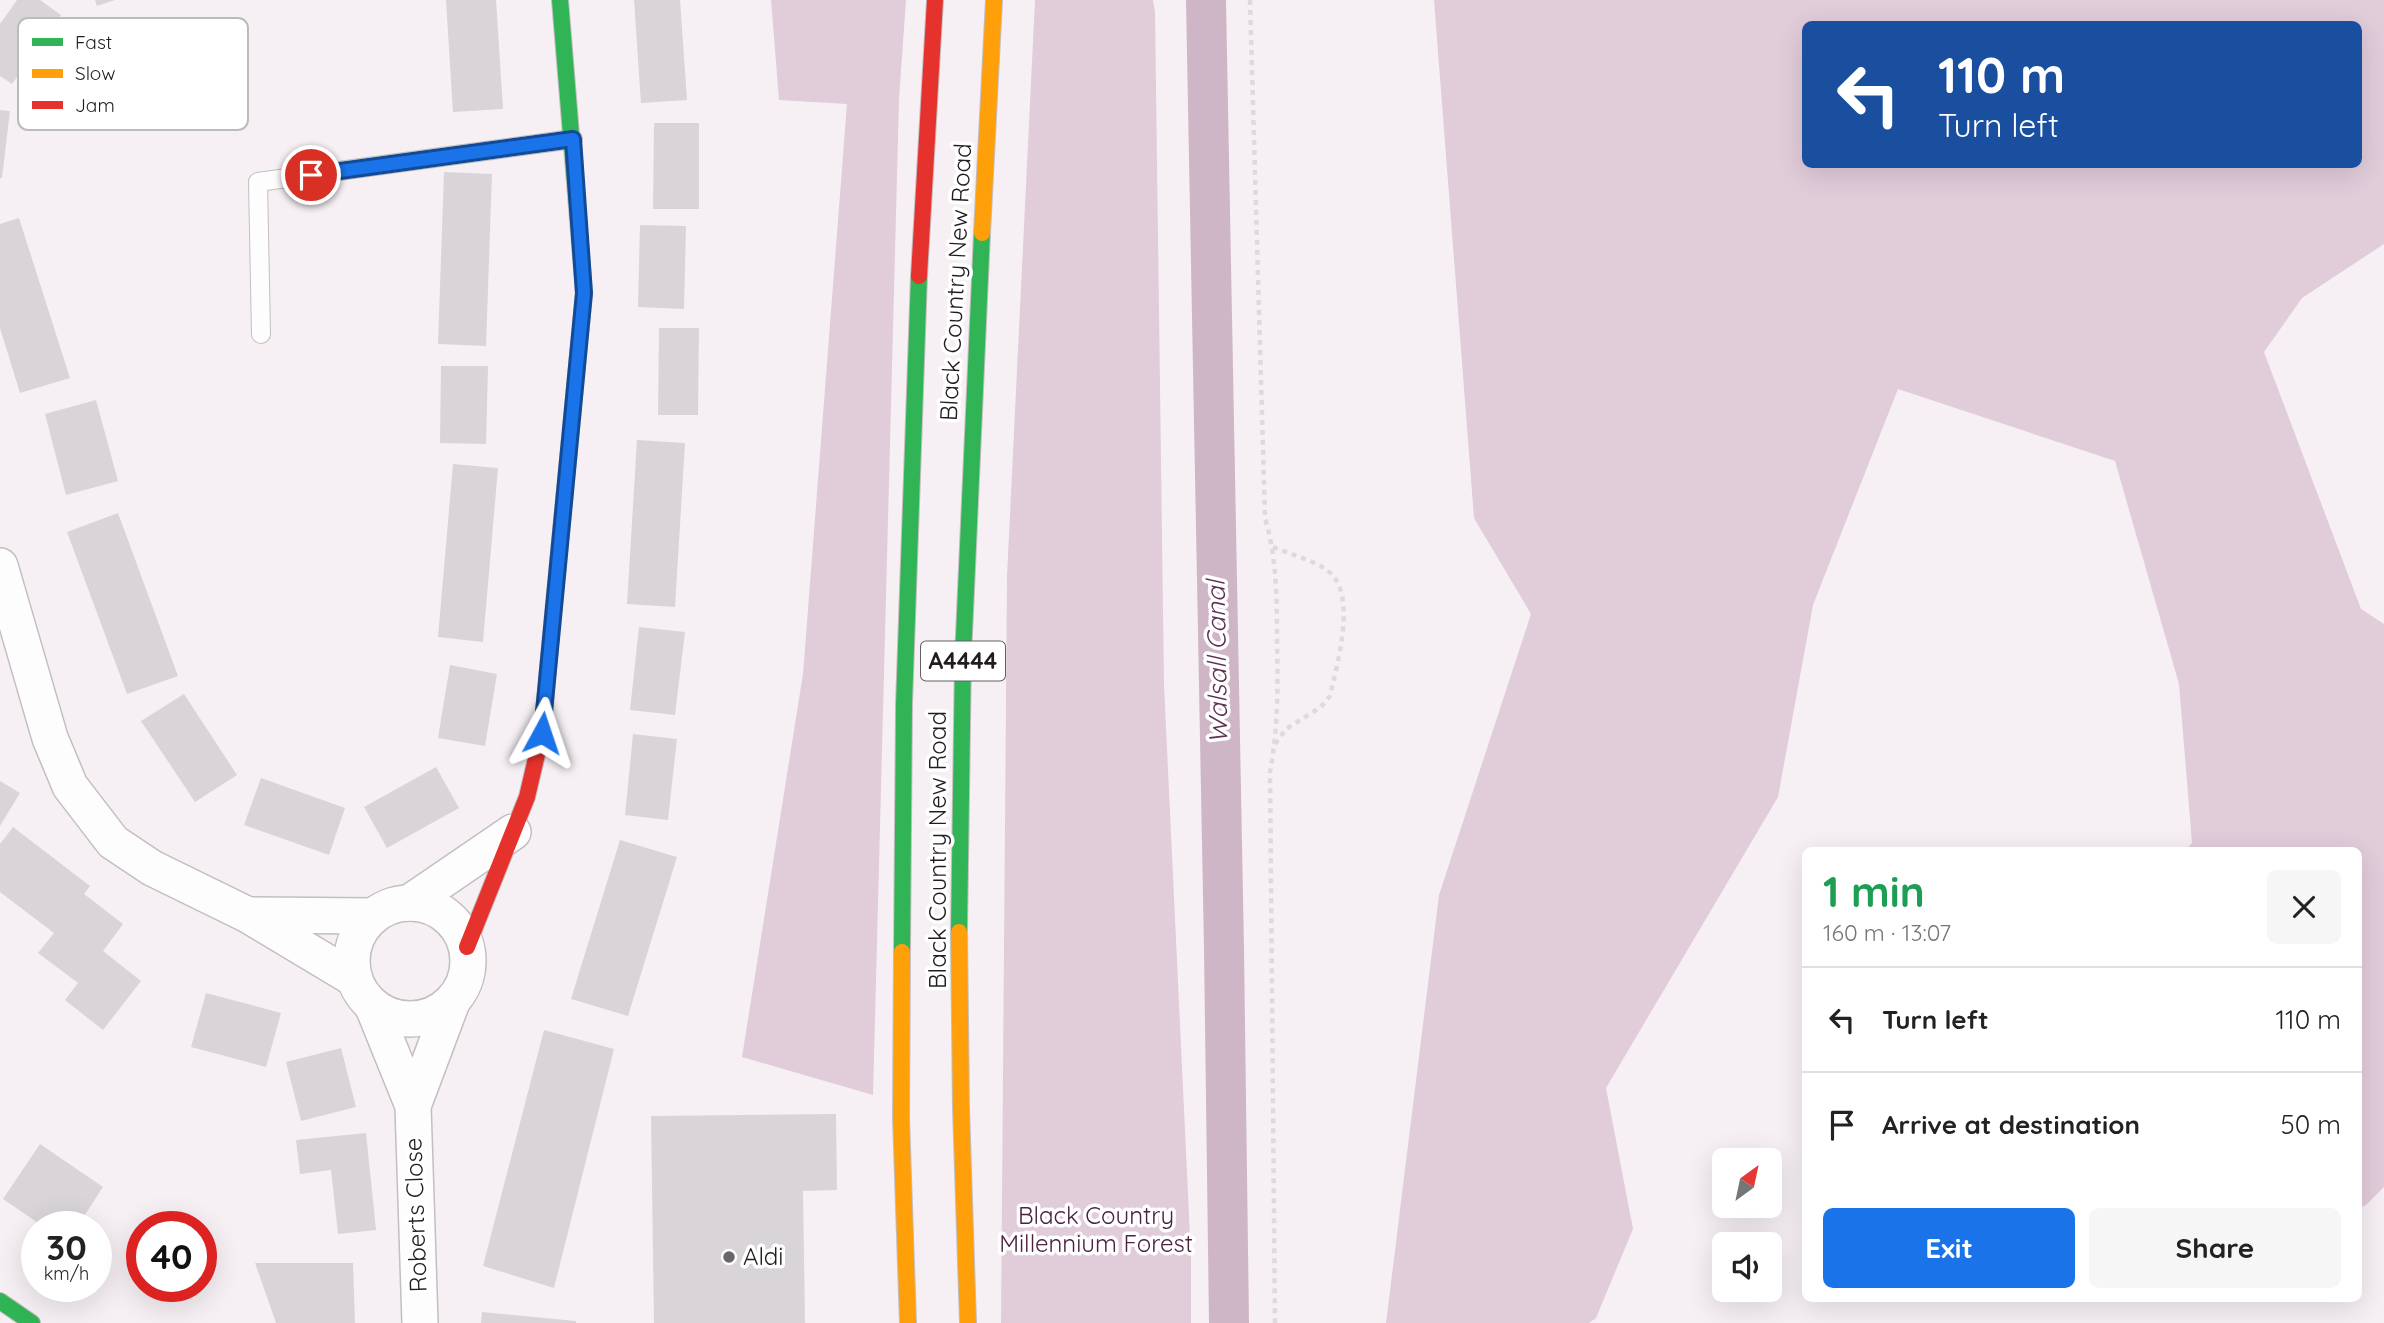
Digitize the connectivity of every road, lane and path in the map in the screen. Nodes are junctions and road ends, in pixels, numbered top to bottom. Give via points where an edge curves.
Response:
1 (560, 0) edge
2 (935, 0) edge
3 (994, 0) edge
4 (1250, 0) edge
5 (573, 139) junction
6 (261, 334) dead end
7 (1273, 547) junction
8 (0, 566) edge
9 (1275, 744) junction
10 (513, 832) junction
11 (409, 902) junction
12 (248, 915) junction
13 (372, 916) junction
14 (467, 947) junction
15 (353, 978) junction
16 (452, 1002) junction
17 (373, 1007) junction
18 (412, 1106) junction
19 (0, 1301) edge
20 (32, 1323) edge
21 (420, 1323) edge
22 (908, 1323) edge
23 (968, 1323) edge
24 (1275, 1323) edge

1 - 5 main road
2 - 22 main road, Black Country New Road / A4444 via 920,244 904,704 901,1118
3 - 23 main road, Black Country New Road / A4444 via 968,487 960,753 960,1121
4 - 7 path via 1265,518
5 - 6 lane via 258,182
5 - 10 main road via 584,293 542,733 527,797
7 - 9 path
7 - 9 path via 1329,571 1341,588 1345,606 1330,696 1286,729
8 - 12 street via 50,738 70,786 113,842 152,868
9 - 24 path via 1269,772
10 - 11 street
10 - 14 main road
11 - 13 street
11 - 14 street via 444,914
12 - 13 street
12 - 15 street
13 - 15 street via 358,934 351,956
14 - 16 street via 464,985
15 - 17 street
16 - 17 street via 434,1015 413,1020 391,1017
16 - 18 street, Roberts Close
17 - 18 street, Roberts Close
18 - 21 street, Roberts Close
19 - 20 main road

